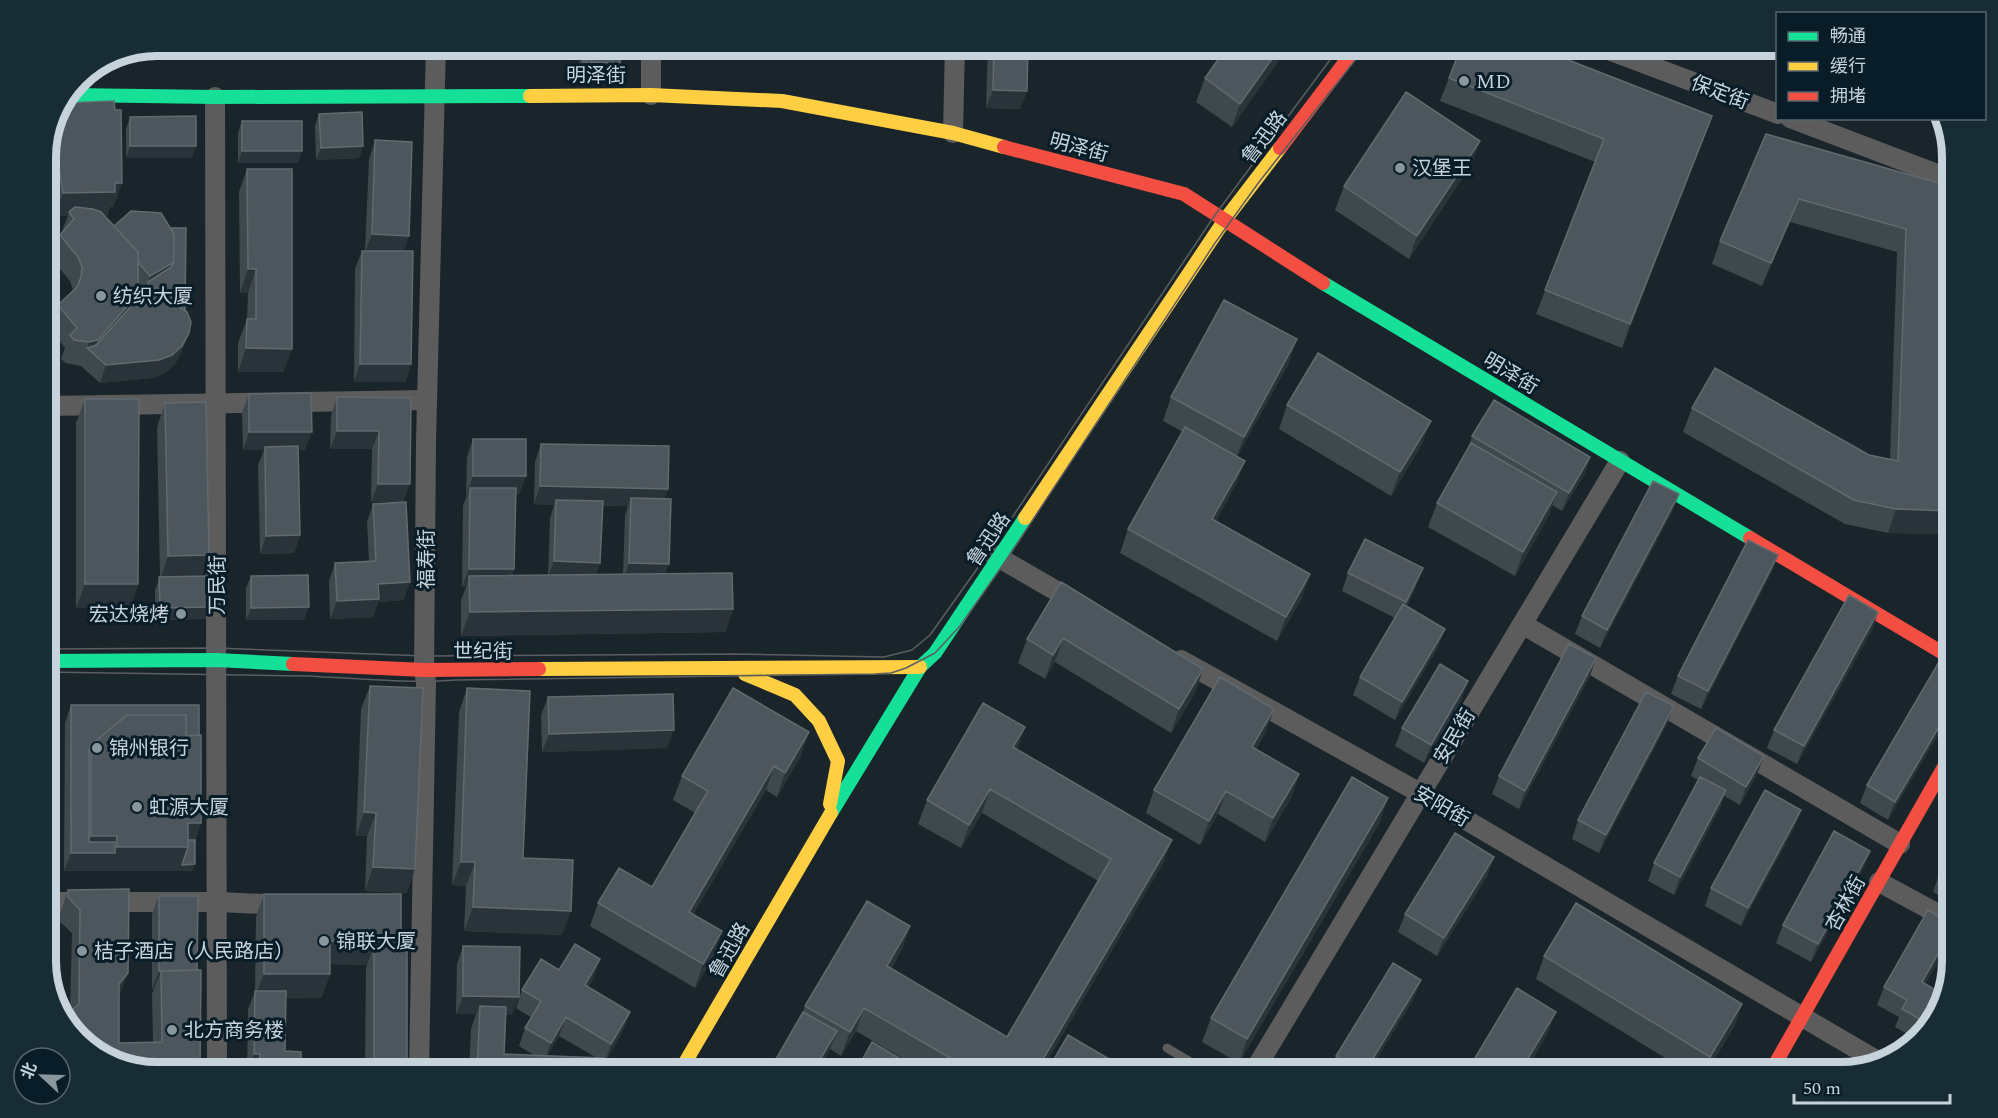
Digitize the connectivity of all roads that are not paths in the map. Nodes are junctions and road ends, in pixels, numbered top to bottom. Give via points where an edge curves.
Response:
1 (436, 56) edge
2 (651, 56) edge
3 (955, 56) edge
4 (1350, 56) edge
5 (1624, 56) edge
6 (76, 95) edge
7 (435, 95) junction
8 (651, 95) junction
9 (215, 97) junction
10 (1776, 113) edge
11 (1795, 120) edge
12 (953, 134) junction
13 (1942, 176) edge
14 (1224, 221) junction
15 (427, 400) junction
16 (216, 404) junction
17 (56, 406) edge
18 (1620, 461) junction
19 (994, 555) junction
20 (1099, 614) edge
21 (1522, 624) junction
22 (1161, 649) edge
23 (1942, 652) edge
24 (217, 660) junction
25 (56, 661) edge
26 (920, 668) junction
27 (424, 670) junction
28 (736, 670) junction
29 (1942, 770) edge
30 (1420, 793) junction
31 (828, 820) junction
32 (1900, 844) junction
33 (1879, 882) junction
34 (56, 902) edge
35 (218, 902) junction
36 (308, 906) edge
37 (399, 909) edge
38 (422, 910) junction
39 (1942, 916) edge
40 (1803, 1017) junction
41 (1167, 1048) dead end
42 (1872, 1058) edge
43 (217, 1062) edge
44 (419, 1062) edge
45 (685, 1062) edge
46 (1191, 1062) edge
47 (1260, 1062) edge
48 (1776, 1062) edge

1 - 7 street, 福寿街
2 - 8 street
3 - 12 street
4 - 14 street, 鲁迅路
5 - 10 street, 保定街
6 - 9 street, 明泽街
7 - 8 street, 明泽街
7 - 9 street, 明泽街
7 - 15 street, 福寿街
8 - 12 street, 明泽街 via 783,101
9 - 16 street, 万民街
11 - 13 street
12 - 14 street, 明泽街 via 1184,194
14 - 18 street, 明泽街
14 - 19 street, 鲁迅路
15 - 16 street
15 - 27 street, 福寿街
16 - 17 street
16 - 24 street, 万民街
18 - 21 street, 安民街
18 - 23 street, 明泽街
19 - 20 street
19 - 26 street, 鲁迅路 via 935,653
21 - 30 street, 安民街
21 - 32 street
22 - 30 street, 安阳街
24 - 25 street, 世纪街
24 - 27 street, 世纪街
24 - 35 street, 万民街
26 - 28 street, 世纪街
26 - 31 street, 鲁迅路
27 - 28 street, 世纪街
27 - 38 street, 福寿街
28 - 31 street via 795,695 819,721 838,761
29 - 32 street, 杏林街
30 - 40 street, 安阳街
30 - 47 street, 安民街
31 - 45 street, 鲁迅路
32 - 33 street, 杏林街
33 - 39 street
33 - 40 street, 杏林街
34 - 35 street
35 - 36 street
35 - 43 street, 万民街
37 - 38 street
38 - 44 street, 福寿街
40 - 42 street, 安阳街
40 - 48 street, 杏林街
41 - 46 lane

